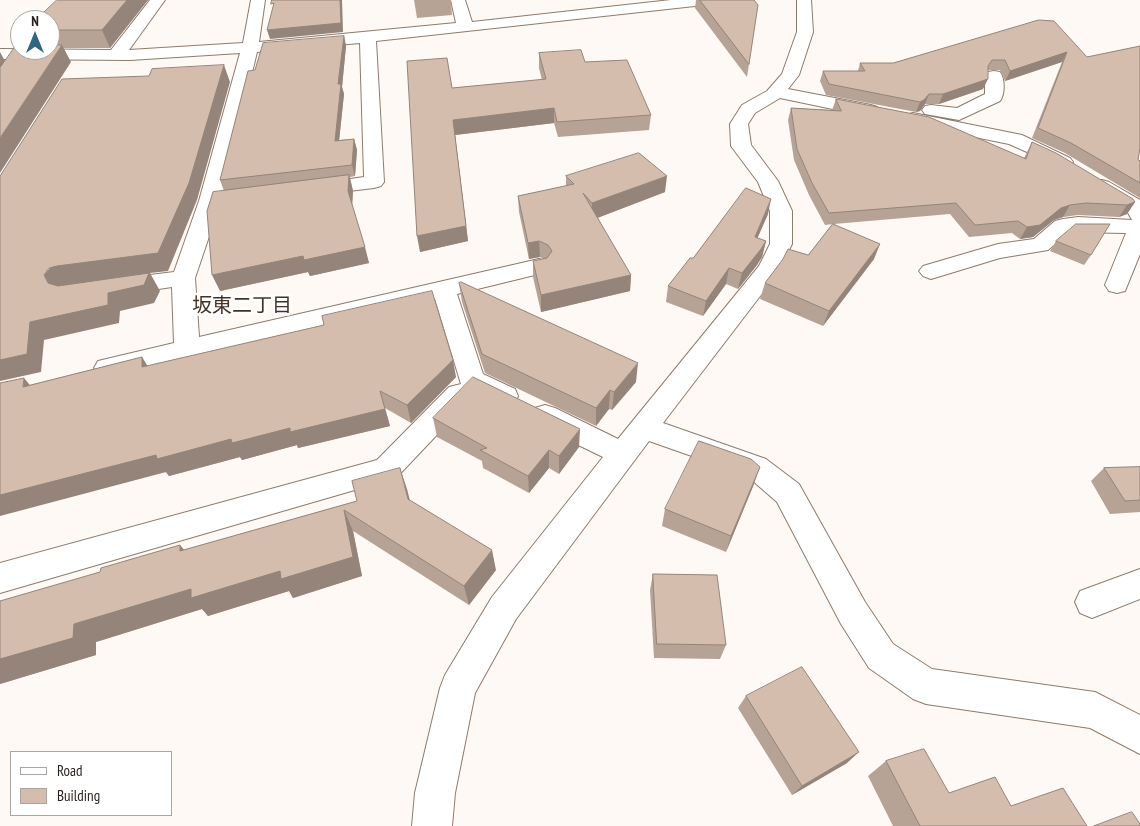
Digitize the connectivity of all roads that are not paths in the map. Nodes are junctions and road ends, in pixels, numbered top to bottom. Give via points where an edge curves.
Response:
1 (158, 0) edge
2 (258, 0) edge
3 (458, 0) edge
4 (713, 0) edge
5 (804, 0) edge
6 (465, 26) junction
7 (368, 37) junction
8 (250, 47) junction
9 (60, 54) edge
10 (86, 54) junction
11 (117, 54) junction
12 (17, 60) edge
13 (11, 68) edge
14 (76, 70) dead end
15 (994, 76) dead end
16 (776, 92) junction
17 (805, 98) junction
18 (884, 102) edge
19 (902, 105) edge
20 (1140, 182) edge
21 (297, 191) edge
22 (1138, 218) edge
23 (539, 267) edge
24 (931, 271) dead end
25 (183, 278) junction
26 (1118, 284) dead end
27 (444, 289) junction
28 (98, 290) edge
29 (187, 349) junction
30 (84, 374) edge
31 (472, 380) junction
32 (644, 428) junction
33 (623, 454) junction
34 (0, 578) edge
35 (1140, 584) edge
36 (1092, 602) dead end
37 (1140, 735) edge
38 (432, 826) edge

1 - 11 street
2 - 8 street
3 - 6 street
4 - 6 street
5 - 16 street via 805,32 790,75
6 - 7 street
7 - 8 street
7 - 21 street via 374,182
8 - 11 street
8 - 25 street via 220,200
9 - 10 street
10 - 11 street
10 - 14 street
12 - 13 street
15 - 19 street via 994,97 959,114
16 - 17 street
16 - 32 street via 748,109 739,124 742,146 768,181 781,211 781,244 769,269
17 - 18 street
17 - 22 street via 1015,139 1057,159
20 - 22 street
22 - 24 street via 1064,226 1040,245 998,251
22 - 26 street
23 - 27 street
25 - 28 street
25 - 29 street
27 - 29 street
27 - 31 street
29 - 30 street
31 - 33 street
31 - 34 street via 386,469
32 - 33 street
32 - 37 street via 756,467 788,493 853,613 881,656 926,686 1095,710
33 - 38 street via 504,608 458,688 435,793
35 - 36 street

